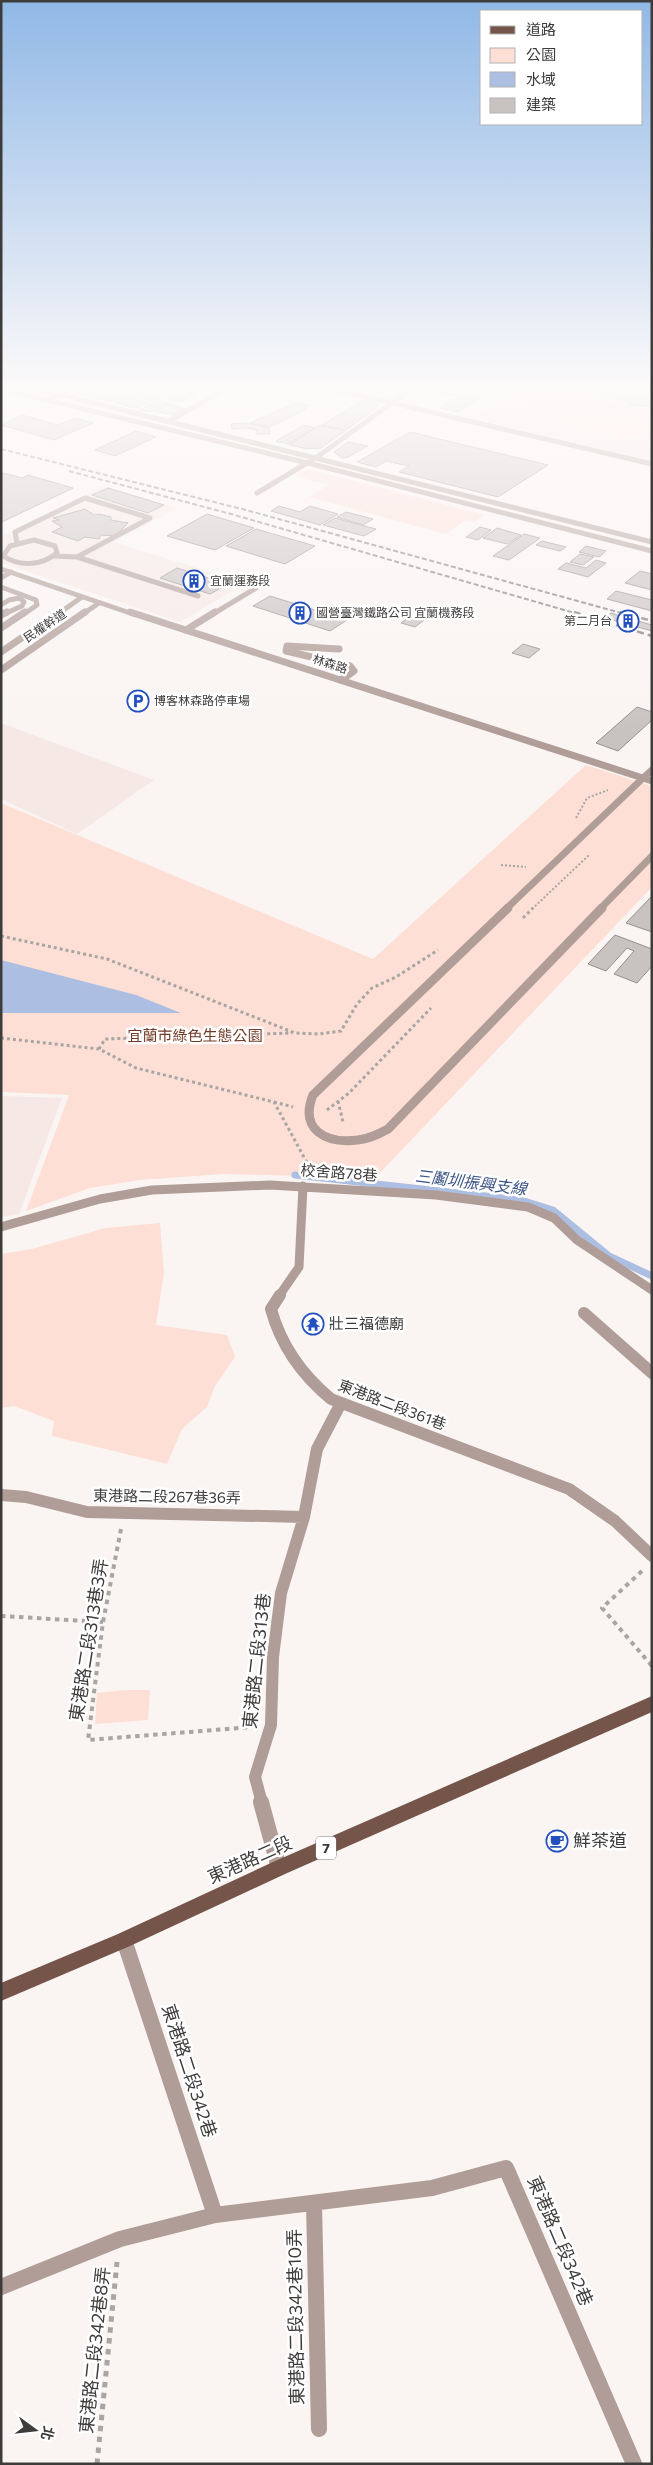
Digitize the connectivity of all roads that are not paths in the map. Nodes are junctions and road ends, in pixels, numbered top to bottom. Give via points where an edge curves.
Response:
1 (77, 502) edge
2 (98, 502) edge
3 (461, 502) edge
4 (497, 502) edge
5 (652, 542) edge
6 (17, 543) junction
7 (652, 551) edge
8 (54, 556) junction
9 (77, 557) junction
10 (14, 562) junction
11 (1, 569) edge
12 (12, 572) junction
13 (1, 578) edge
14 (1, 587) edge
15 (256, 588) dead end
16 (26, 596) junction
17 (198, 596) dead end
18 (82, 597) junction
19 (99, 603) junction
20 (1, 605) edge
21 (22, 606) junction
22 (1, 617) edge
23 (1, 626) edge
24 (186, 630) junction
25 (339, 649) dead end
26 (1, 652) edge
27 (2, 668) edge
28 (341, 680) junction
29 (652, 770) edge
30 (648, 779) edge
31 (652, 856) edge
32 (303, 1186) junction
33 (1, 1227) edge
34 (652, 1290) edge
35 (584, 1313) dead end
36 (652, 1372) edge
37 (342, 1403) junction
38 (1, 1495) edge
39 (304, 1517) junction
40 (652, 1556) edge
41 (652, 1704) edge
42 (279, 1868) junction
43 (124, 1940) junction
44 (1, 1992) edge
45 (314, 2204) junction
46 (215, 2215) junction
47 (1, 2287) edge
48 (319, 2430) dead end
49 (634, 2464) edge

1 - 6 street via 15,532
2 - 9 street via 150,518
3 - 7 street
4 - 5 street
6 - 8 street via 34,540 50,543 58,549
6 - 10 street via 2,553 7,560
8 - 9 street
8 - 10 street via 40,562
9 - 17 street
10 - 11 street
11 - 12 street, 林森路
12 - 13 street
12 - 18 street, 林森路
14 - 16 street
15 - 24 street
16 - 21 street
16 - 23 street via 32,601 28,609
18 - 19 street, 林森路
18 - 26 street, 民權幹道
19 - 24 street, 林森路
19 - 27 street, 民權幹道
20 - 21 street via 20,598 24,600
21 - 22 street
24 - 28 street, 林森路
25 - 28 street via 298,645 287,646 286,651 350,666 354,671
28 - 30 street, 林森路
29 - 30 street
30 - 31 street via 630,791 313,1095 306,1115 309,1125 321,1134 337,1139 358,1140 388,1129
32 - 33 street, 校舍路78巷 via 152,1190 100,1199
32 - 34 street, 校舍路78巷 via 436,1195 528,1207 554,1218 577,1240
32 - 37 street, 東港路二段361巷 via 299,1267 271,1309 274,1323 312,1385
35 - 36 street
37 - 39 street, 東港路二段313巷 via 317,1449
37 - 40 street, 東港路二段361巷 via 569,1489 615,1521
38 - 39 street, 東港路二段267巷36弄 via 26,1496 87,1512
39 - 42 street, 東港路二段313巷 via 281,1593 273,1657 271,1725 255,1777
41 - 42 main road, 東港路二段 / 7
42 - 43 main road, 東港路二段 / 7
43 - 44 main road, 東港路二段 / 7
43 - 46 street, 東港路二段342巷
45 - 46 street, 東港路二段342巷
45 - 48 street, 東港路二段342巷10弄
45 - 49 street, 東港路二段342巷 via 432,2188 506,2168
46 - 47 street, 東港路二段342巷 via 120,2239

